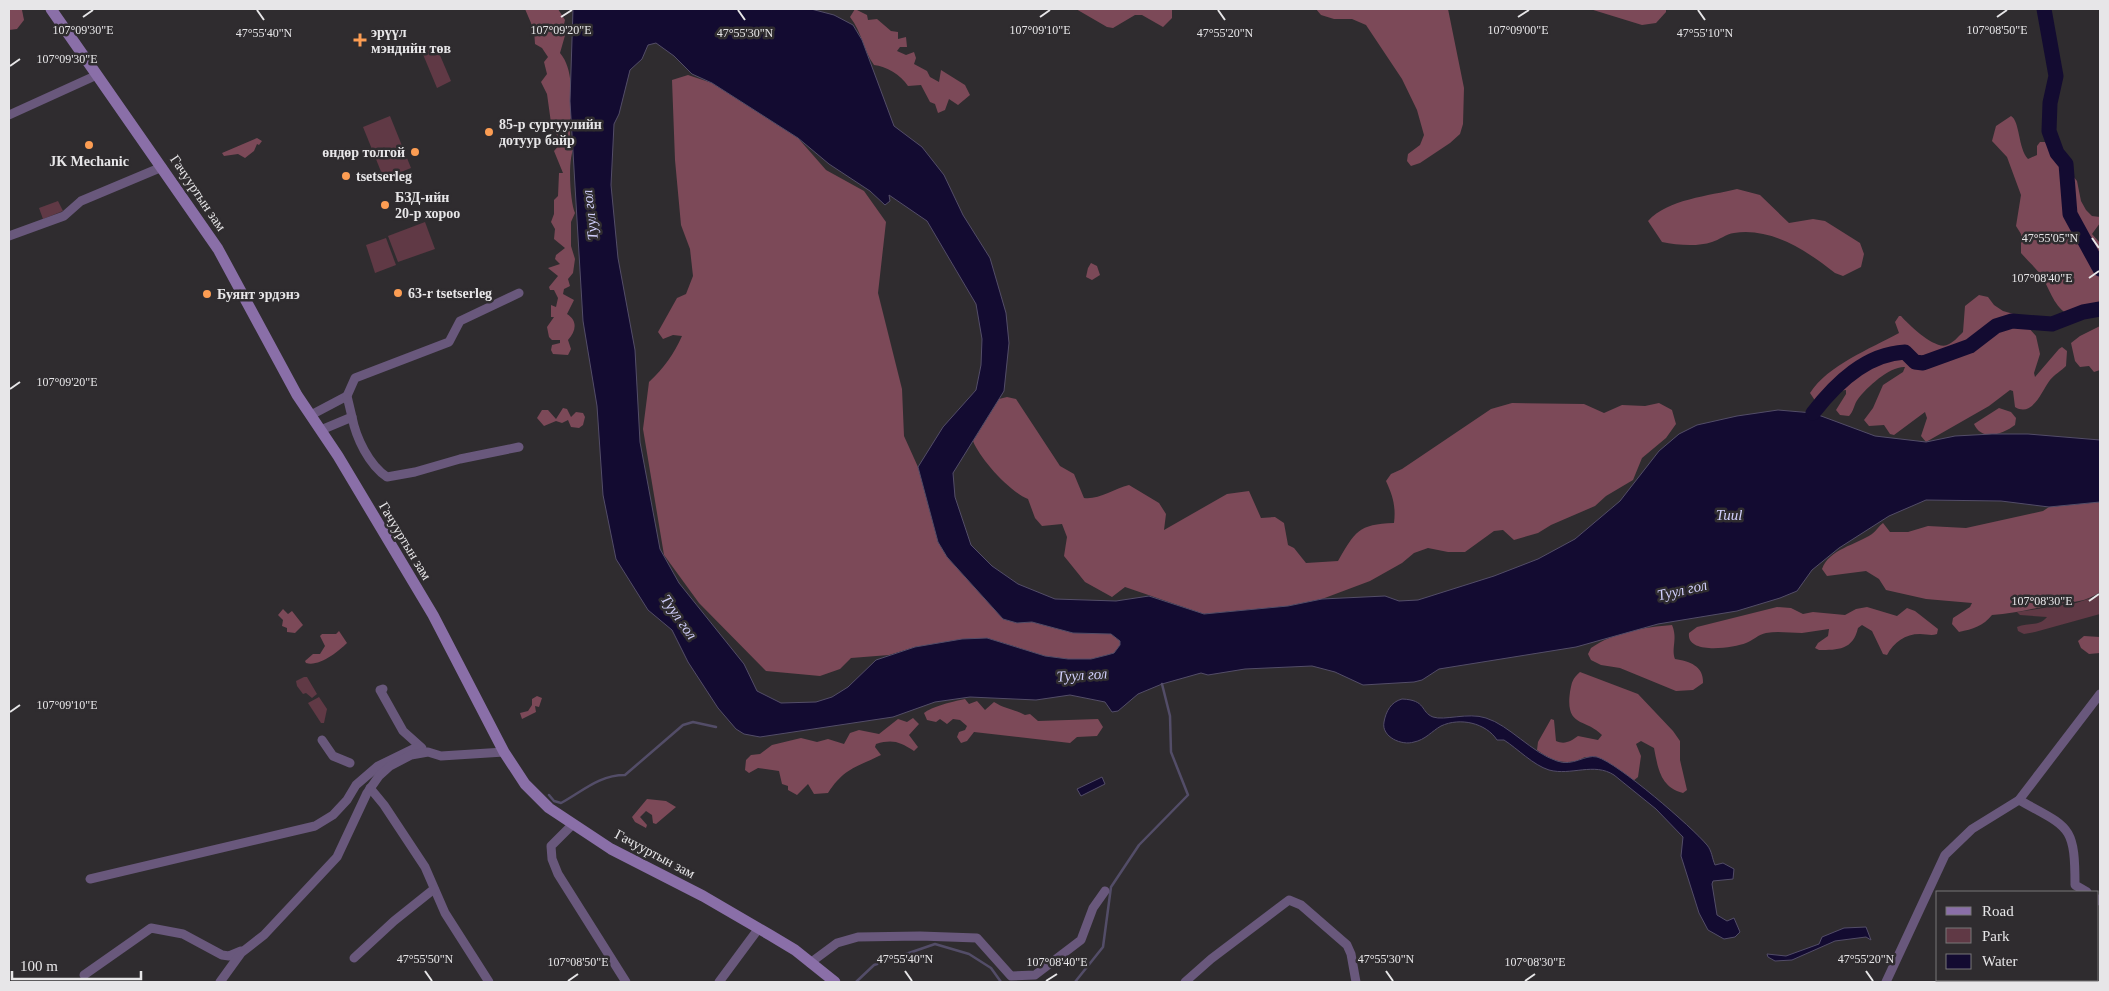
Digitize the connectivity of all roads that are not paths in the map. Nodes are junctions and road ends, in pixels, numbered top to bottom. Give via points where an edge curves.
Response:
1 (51, 9) edge
2 (97, 74) junction
3 (9, 115) edge
4 (162, 167) junction
5 (9, 236) edge
6 (519, 293) dead end
7 (347, 396) junction
8 (311, 415) junction
9 (352, 417) junction
10 (321, 430) junction
11 (519, 447) dead end
12 (383, 689) dead end
13 (2100, 694) edge
14 (322, 740) dead end
15 (419, 746) junction
16 (428, 752) junction
17 (504, 752) junction
18 (350, 763) dead end
19 (370, 788) junction
20 (2019, 800) junction
21 (573, 824) junction
22 (90, 878) dead end
23 (434, 889) junction
24 (1105, 891) dead end
25 (2085, 891) edge
26 (759, 928) junction
27 (245, 950) junction
28 (354, 958) dead end
29 (810, 962) junction
30 (84, 975) dead end
31 (220, 982) edge
32 (489, 982) edge
33 (626, 982) edge
34 (720, 982) edge
35 (834, 982) edge
36 (1185, 982) edge
37 (1356, 982) edge
38 (1886, 982) edge

1 - 2 main road, Гачууртын зам
2 - 3 street
2 - 4 main road, Гачууртын зам
4 - 5 street via 81,201 64,216
4 - 8 main road, Гачууртын зам via 221,254
6 - 7 street via 460,321 448,342 354,378
7 - 8 street
7 - 9 street
8 - 10 main road, Гачууртын зам
9 - 10 street
9 - 11 street via 354,430 367,454 387,478 460,458
10 - 17 main road, Гачууртын зам via 433,615
12 - 15 street via 380,690 403,731
13 - 20 street
14 - 18 street via 333,756
15 - 16 street
15 - 22 street via 378,766 356,785 348,800 333,815 315,826
16 - 17 street via 441,756
16 - 19 street via 398,761 378,776
17 - 21 main road, Гачууртын зам via 525,784 549,808
19 - 23 street via 425,867
19 - 27 street via 337,856 264,935
20 - 25 street via 2065,826 2072,837 2075,885
20 - 38 street via 1972,830 1945,855
21 - 26 main road, Гачууртын зам via 611,849
21 - 33 street via 551,846 552,859 558,874
23 - 28 street
23 - 32 street via 445,913
24 - 29 street via 1092,908 1081,940 1035,976 1011,976 977,938 858,937 837,944
26 - 29 main road, Гачууртын зам
26 - 34 street
27 - 30 street via 222,955 183,934 151,928
27 - 31 street
29 - 35 main road, Гачууртын зам
36 - 37 street via 1289,900 1301,905 1347,945

